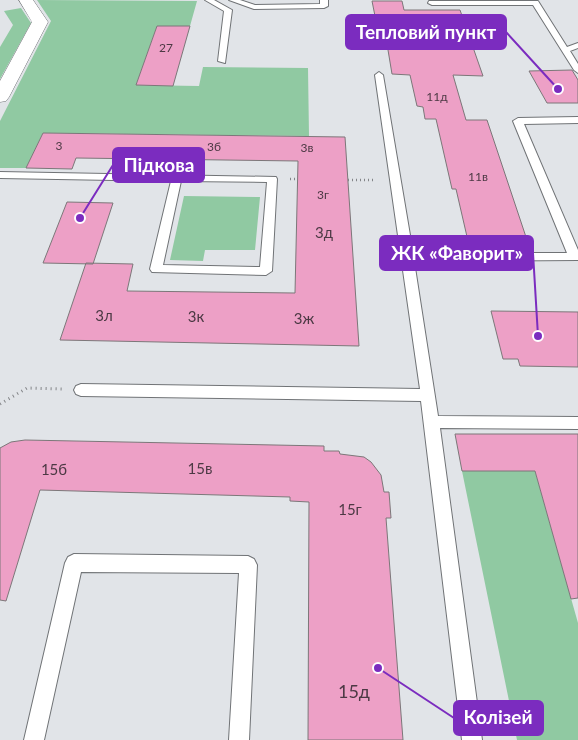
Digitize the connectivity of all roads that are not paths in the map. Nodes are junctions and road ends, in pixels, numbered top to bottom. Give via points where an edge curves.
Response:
1 (26, 0) edge
2 (209, 0) edge
3 (233, 0) edge
4 (324, 0) edge
5 (432, 2) dead end
6 (578, 45) edge
7 (565, 50) junction
8 (222, 61) dead end
9 (578, 70) edge
10 (379, 75) dead end
11 (0, 97) edge
12 (578, 120) edge
13 (0, 175) edge
14 (177, 177) junction
15 (407, 257) junction
16 (576, 257) edge
17 (81, 390) road end
18 (427, 395) junction
19 (431, 422) junction
20 (578, 423) edge
21 (34, 740) edge
22 (239, 740) edge
23 (472, 740) edge

1 - 11 street via 40,22
2 - 8 lane via 228,10
3 - 4 lane via 254,7 324,6
5 - 7 lane via 535,3
6 - 7 lane
7 - 9 lane
10 - 15 lane
12 - 16 lane via 518,120
13 - 14 lane
14 - 14 lane via 272,179 266,271 156,269
15 - 16 lane
15 - 18 lane
17 - 18 lane
18 - 19 lane
19 - 20 lane
19 - 23 lane
21 - 22 lane via 74,563 248,565

